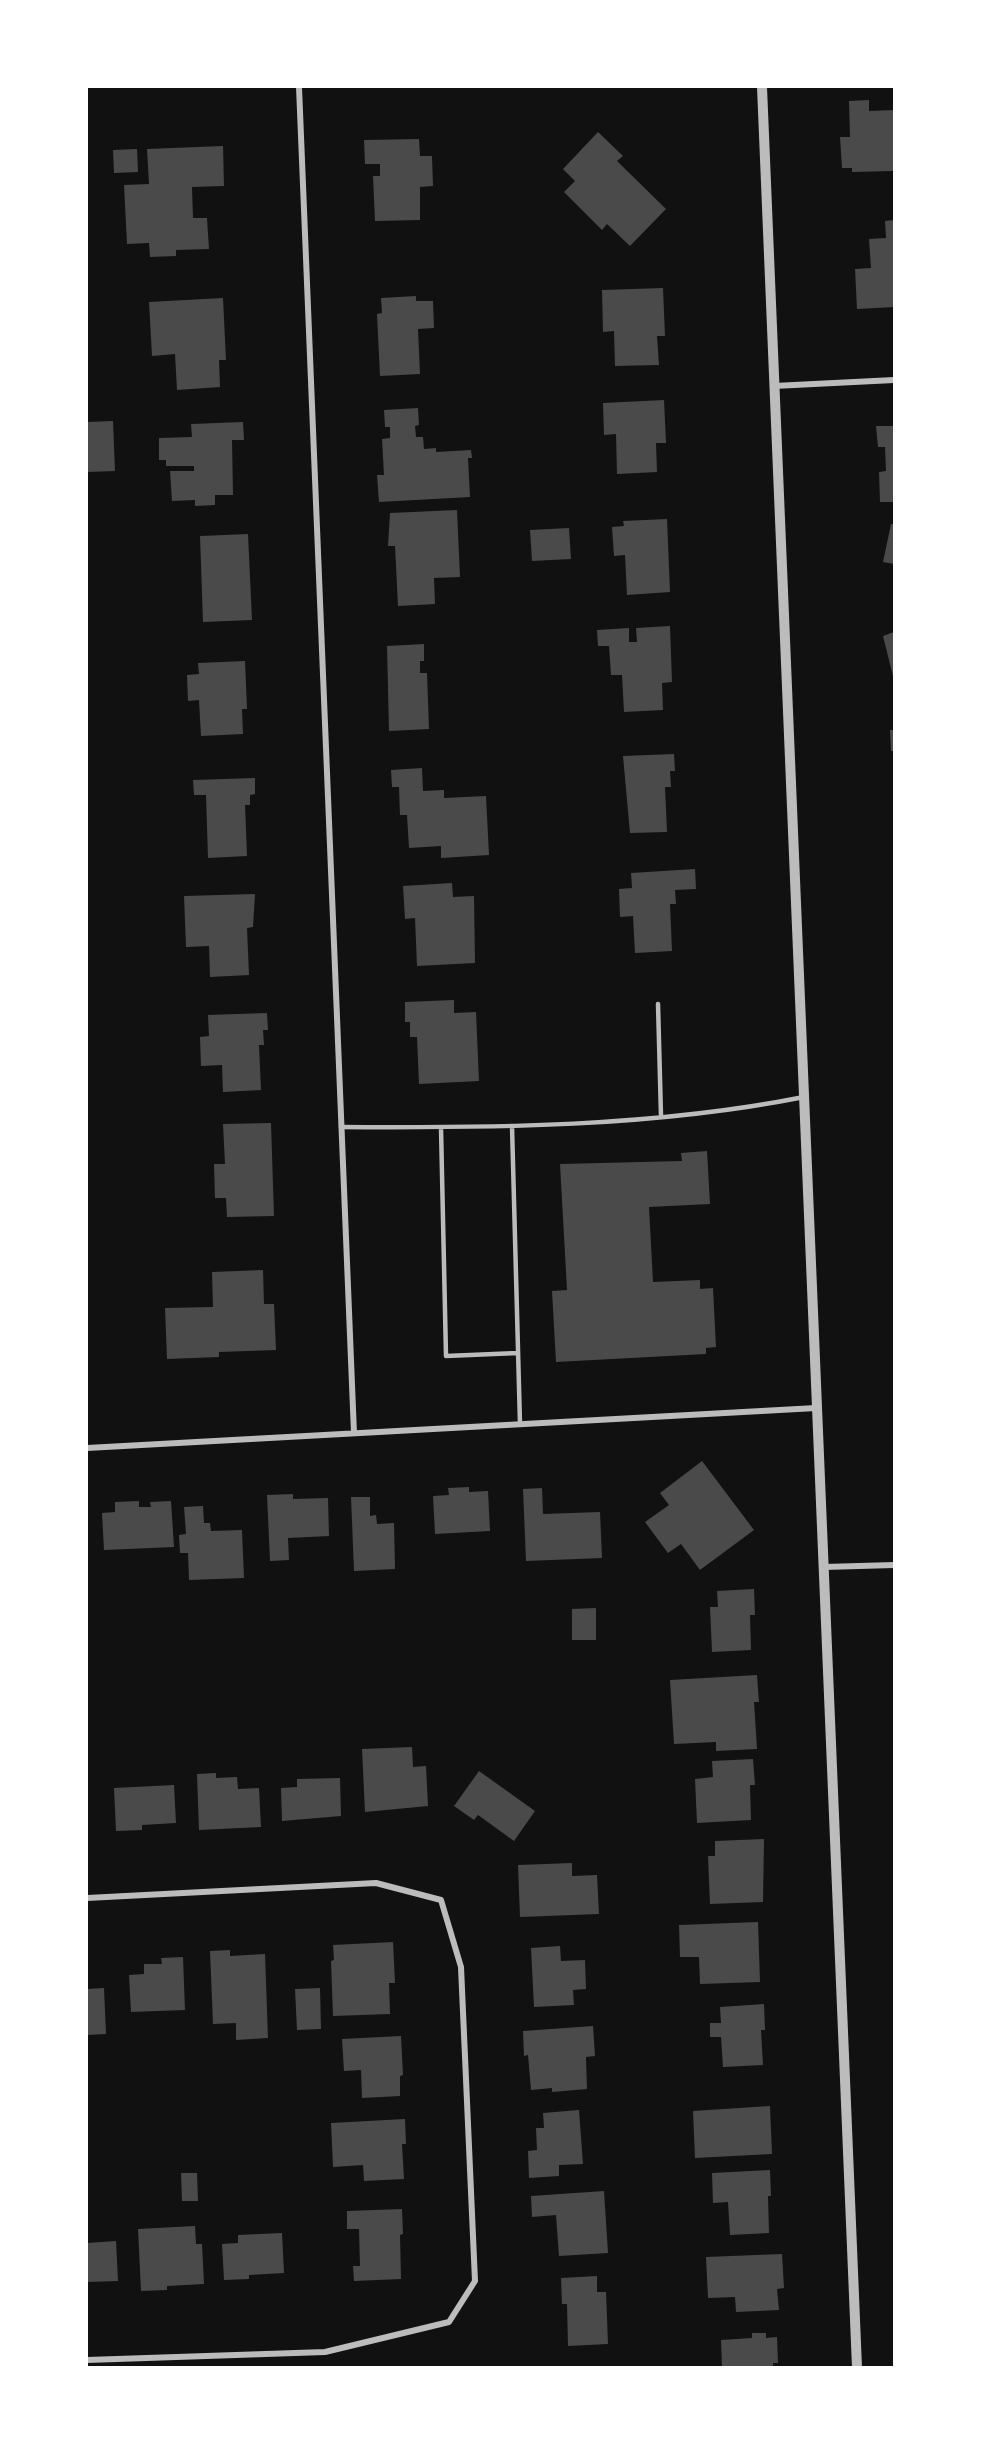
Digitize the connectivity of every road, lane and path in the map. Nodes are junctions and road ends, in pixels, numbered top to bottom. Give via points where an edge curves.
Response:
1 (299, 87) edge
2 (762, 87) edge
3 (894, 380) edge
4 (774, 386) junction
5 (658, 1005) dead end
6 (804, 1097) junction
7 (661, 1116) junction
8 (512, 1126) junction
9 (341, 1127) junction
10 (441, 1128) junction
11 (518, 1353) junction
12 (816, 1408) junction
13 (520, 1424) junction
14 (354, 1433) junction
15 (87, 1448) edge
16 (894, 1565) edge
17 (824, 1567) junction
18 (87, 1898) edge
19 (87, 2360) edge
20 (857, 2367) edge

1 - 9 street
2 - 4 street
3 - 4 street
4 - 6 street
5 - 7 lane
6 - 7 lane via 750,1108
6 - 12 street
7 - 8 lane
8 - 10 lane
8 - 11 lane
9 - 10 lane
9 - 14 street
10 - 11 lane via 446,1356
11 - 13 lane
12 - 13 street
12 - 17 street
13 - 14 street
14 - 15 street
16 - 17 street
17 - 20 street
18 - 19 street via 376,1883 441,1900 461,1967 475,2281 449,2322 325,2352

